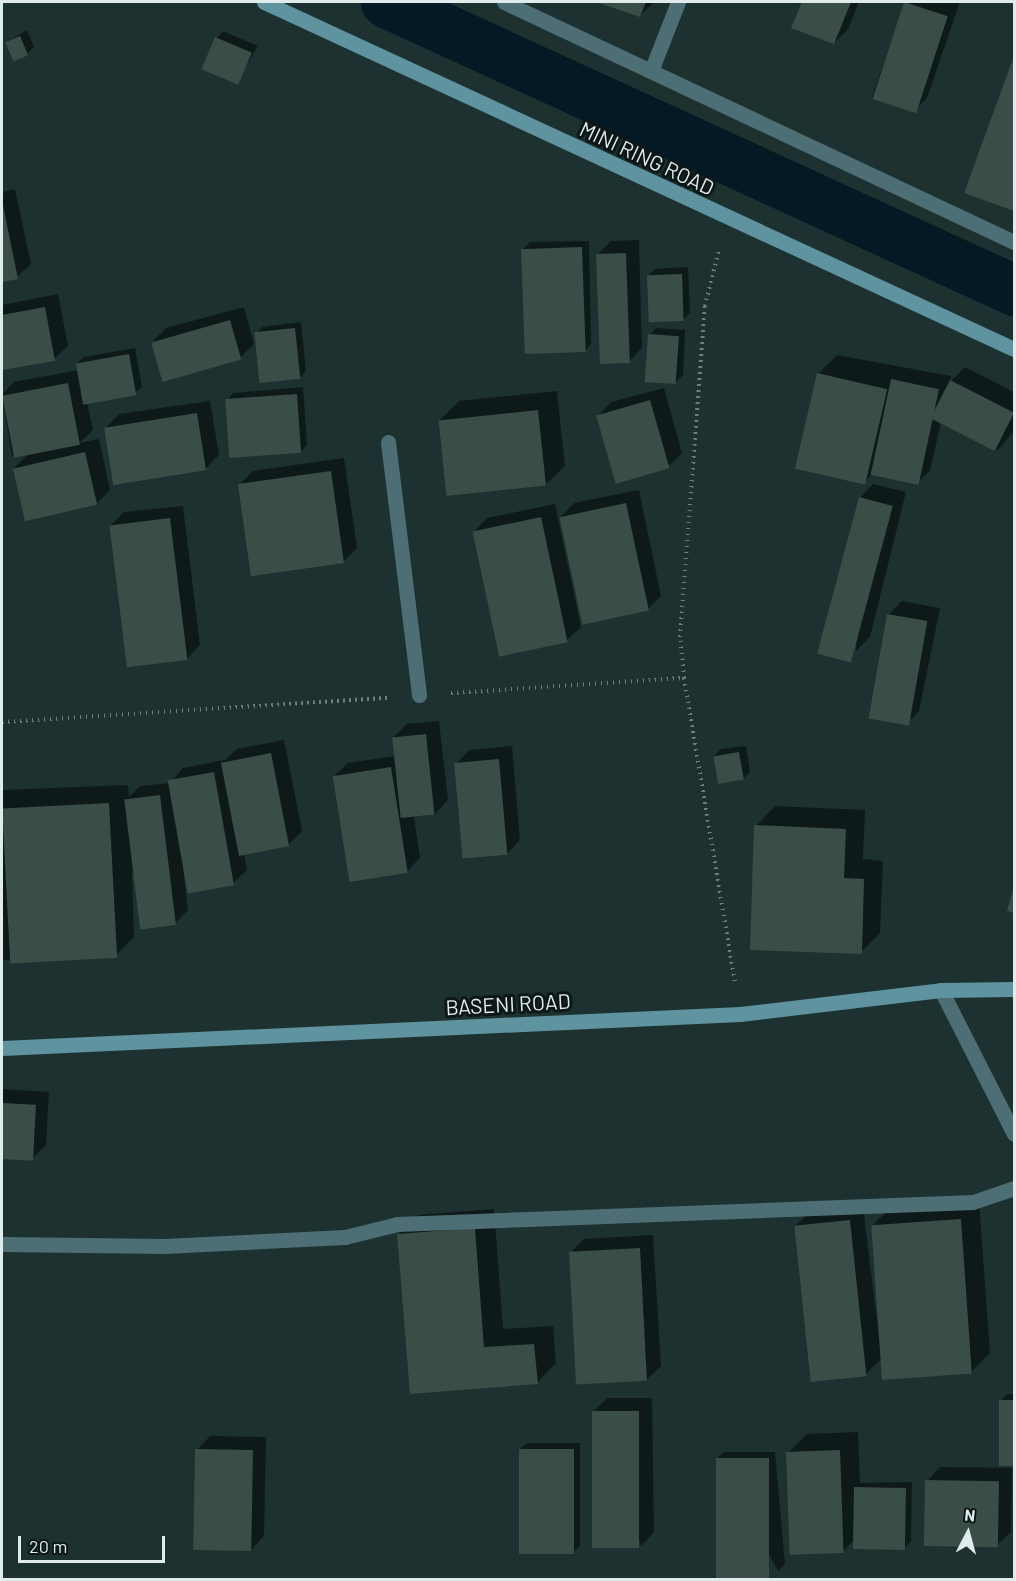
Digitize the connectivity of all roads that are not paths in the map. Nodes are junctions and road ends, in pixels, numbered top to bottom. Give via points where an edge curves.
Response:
1 (264, 2) edge
2 (504, 2) edge
3 (678, 2) edge
4 (651, 71) junction
5 (1014, 242) edge
6 (1014, 349) edge
7 (388, 442) dead end
8 (420, 695) road end
9 (1014, 989) edge
10 (942, 990) junction
11 (2, 1048) edge
12 (1014, 1134) edge
13 (1014, 1188) edge
14 (2, 1244) edge

1 - 6 street, MINI RING ROAD
2 - 4 street
3 - 4 street
4 - 5 street
7 - 8 street
9 - 10 street, BASENI ROAD
10 - 11 street, BASENI ROAD via 741,1014
10 - 12 street
13 - 14 street via 973,1202 431,1222 397,1224 345,1237 165,1246

